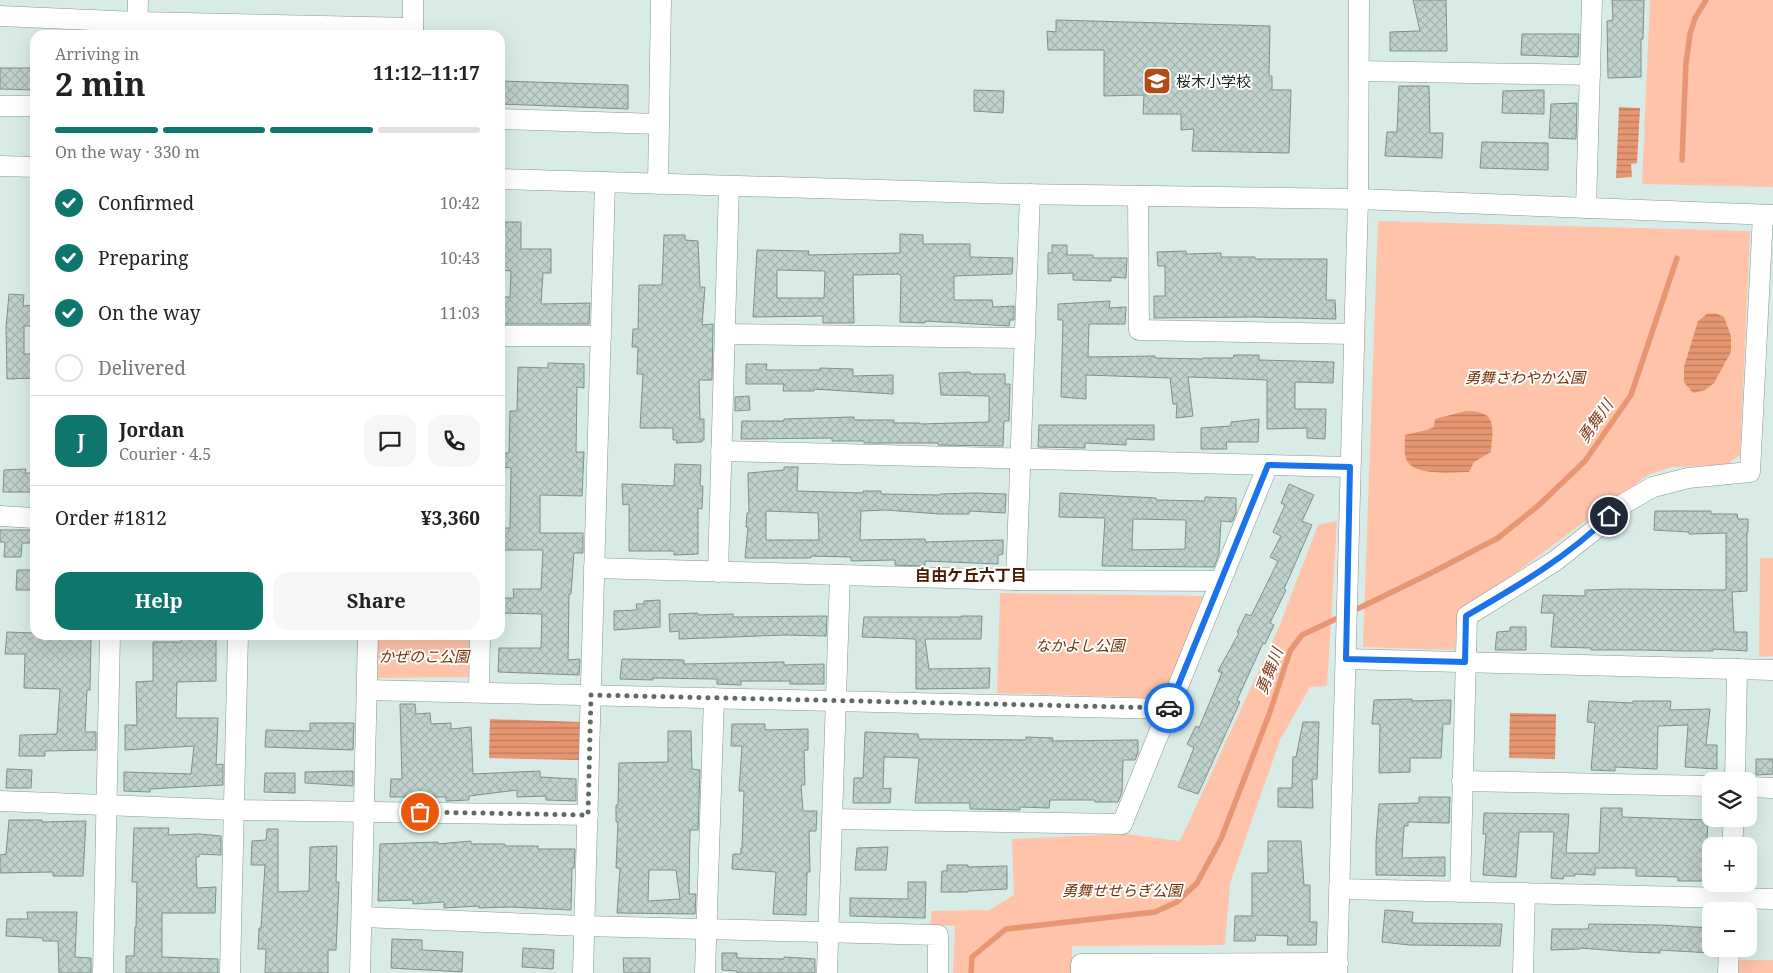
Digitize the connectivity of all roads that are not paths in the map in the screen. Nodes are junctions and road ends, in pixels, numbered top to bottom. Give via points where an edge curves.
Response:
1 (138, 0) edge
2 (414, 0) edge
3 (661, 0) edge
4 (1360, 0) edge
5 (1592, 0) edge
6 (0, 16) edge
7 (137, 28) edge
8 (321, 30) edge
9 (413, 30) edge
10 (1359, 71) junction
11 (1590, 75) junction
12 (0, 106) edge
13 (30, 106) edge
14 (505, 119) edge
15 (659, 124) junction
16 (0, 166) edge
17 (30, 167) edge
18 (505, 179) edge
19 (605, 182) junction
20 (658, 184) junction
21 (729, 186) junction
22 (1030, 194) junction
23 (1138, 196) junction
24 (1358, 199) junction
25 (1586, 208) junction
26 (1768, 215) edge
27 (724, 334) junction
28 (1354, 334) junction
29 (505, 336) edge
30 (601, 336) junction
31 (1025, 338) junction
32 (721, 451) junction
33 (1020, 459) junction
34 (1268, 465) junction
35 (1350, 467) junction
36 (0, 516) edge
37 (30, 518) edge
38 (594, 568) junction
39 (718, 572) junction
40 (840, 575) junction
41 (1016, 580) junction
42 (1221, 582) junction
43 (110, 640) edge
44 (238, 640) edge
45 (368, 640) edge
46 (480, 640) edge
47 (1346, 651) junction
48 (1465, 662) junction
49 (1737, 669) junction
50 (1773, 670) edge
51 (367, 690) junction
52 (479, 692) junction
53 (591, 695) junction
54 (714, 698) junction
55 (836, 701) junction
56 (1169, 709) junction
57 (1735, 772) edge
58 (1462, 781) junction
59 (1702, 786) edge
60 (1757, 787) edge
61 (1773, 788) edge
62 (0, 801) edge
63 (106, 805) junction
64 (234, 810) junction
65 (365, 812) junction
66 (588, 815) junction
67 (833, 819) junction
68 (1340, 889) junction
69 (1460, 892) junction
70 (1525, 894) junction
71 (1730, 898) edge
72 (1773, 899) edge
73 (362, 917) junction
74 (584, 926) junction
75 (706, 929) junction
76 (829, 932) junction
77 (1729, 957) edge
78 (1204, 968) edge
79 (1337, 968) edge
80 (103, 973) edge
81 (230, 973) edge
82 (360, 973) edge
83 (583, 973) edge
84 (705, 973) edge
85 (827, 973) edge
86 (938, 973) edge
87 (1080, 973) edge
88 (1523, 973) edge
89 (1728, 973) edge

1 - 7 street
2 - 9 street
3 - 15 street
4 - 10 street
5 - 11 street
6 - 7 street
7 - 8 street
10 - 11 street
10 - 24 street
11 - 25 street
12 - 13 street
14 - 15 street
15 - 20 street
16 - 17 street
18 - 19 street
19 - 20 street
19 - 30 street
20 - 21 street
21 - 22 street
21 - 27 street
22 - 23 street
22 - 31 street
23 - 24 street
23 - 28 street via 1139,330
24 - 25 street
24 - 28 street
25 - 26 street
26 - 48 street via 1750,472 1688,478 1653,486 1620,506 1555,561 1466,616
27 - 31 street
27 - 32 street
28 - 35 street
29 - 30 street
30 - 38 street
31 - 33 street
32 - 33 street
32 - 39 street
33 - 34 street
33 - 41 street
34 - 35 street
34 - 42 street
35 - 47 street
36 - 37 street
38 - 39 street
38 - 53 street
39 - 40 street
40 - 41 street
40 - 55 street
41 - 42 street
42 - 56 street
43 - 63 street
44 - 64 street
45 - 51 street
46 - 52 street
47 - 48 street
47 - 68 street
48 - 49 street
48 - 58 street
49 - 50 street
49 - 57 street
51 - 52 street
51 - 65 street
52 - 53 street
53 - 54 street
53 - 66 street
54 - 55 street
54 - 75 street
55 - 56 street
55 - 67 street
56 - 67 street via 1122,824
58 - 59 street
58 - 69 street
60 - 61 street
62 - 63 street
63 - 64 street
63 - 80 street
64 - 65 street
64 - 81 street
65 - 66 street
65 - 73 street
66 - 74 street
67 - 76 street
68 - 69 street
68 - 79 street
69 - 70 street
70 - 71 street
70 - 88 street
71 - 72 street
73 - 74 street
73 - 82 street
74 - 75 street
74 - 83 street
75 - 76 street
75 - 84 street
76 - 85 street
76 - 86 street via 938,935
77 - 89 street
78 - 79 street
78 - 87 street via 1080,964

